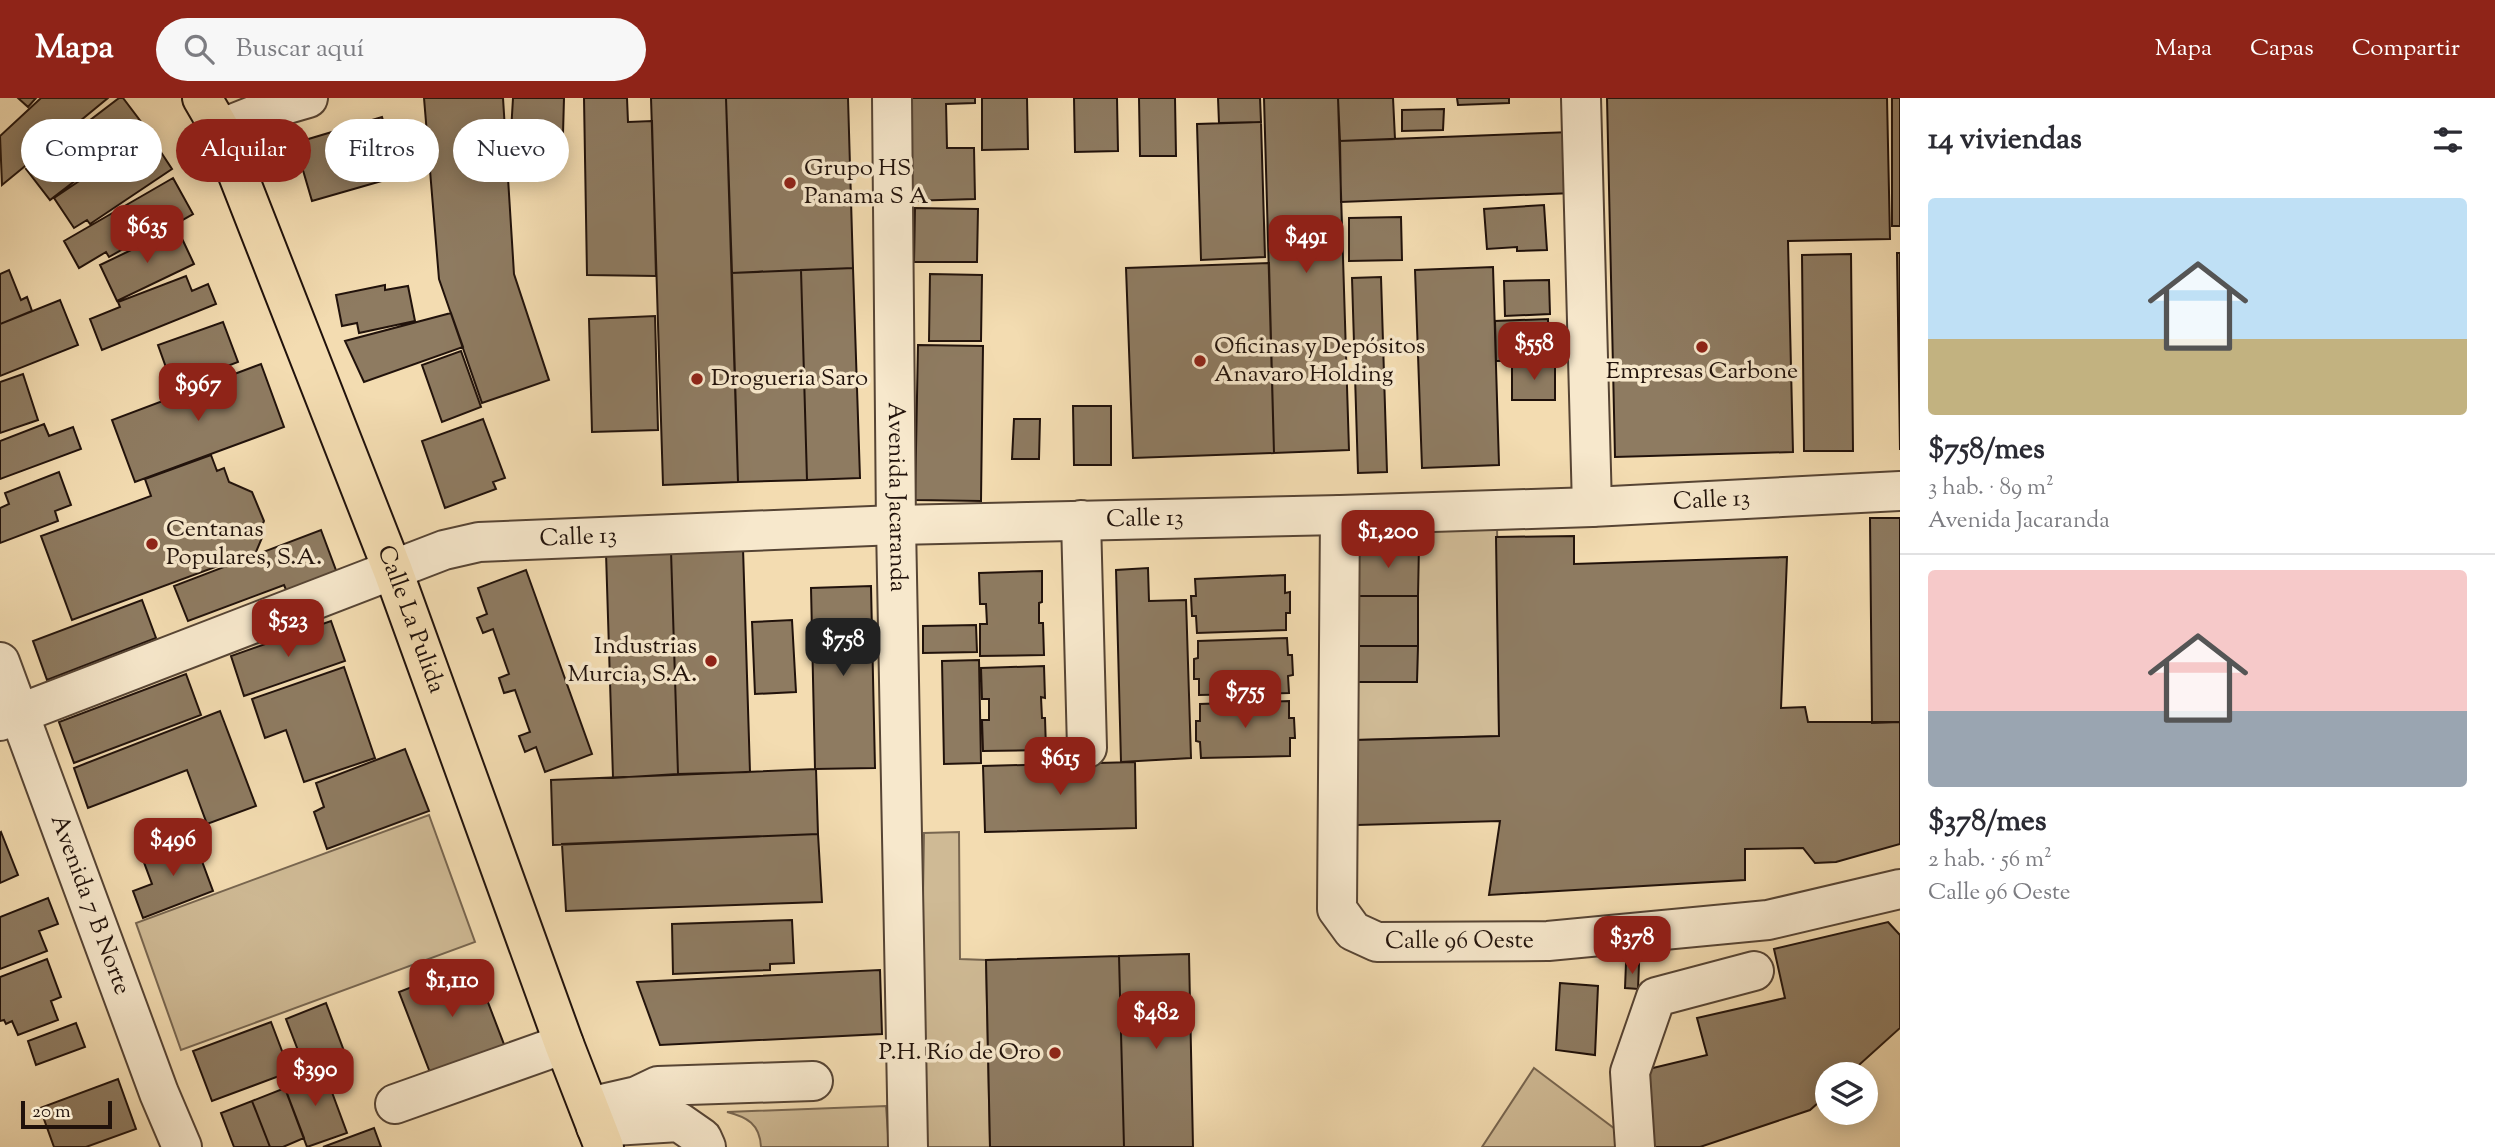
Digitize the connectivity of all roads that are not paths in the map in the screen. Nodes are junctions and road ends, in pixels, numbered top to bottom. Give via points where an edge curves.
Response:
1 (308, 98) edge
2 (892, 98) edge
3 (1581, 98) edge
4 (211, 114) edge
5 (1900, 491) edge
6 (1592, 507) junction
7 (1340, 515) junction
8 (1081, 520) junction
9 (896, 525) junction
10 (393, 571) junction
11 (0, 662) edge
12 (10, 718) edge
13 (1087, 748) dead end
14 (1900, 889) edge
15 (1672, 930) junction
16 (1754, 971) dead end
17 (1677, 991) junction
18 (564, 1044) junction
19 (813, 1081) dead end
20 (396, 1104) dead end
21 (596, 1127) edge
22 (182, 1147) edge
23 (706, 1147) edge
24 (908, 1147) edge
25 (1635, 1147) edge

1 - 4 street via 270,109
2 - 9 street, Avenida Jacaranda
3 - 6 street
4 - 10 main road, Calle La Pulida
5 - 6 street, Calle 13
6 - 7 street, Calle 13
7 - 8 street, Calle 13
7 - 15 street, Calle 96 Oeste via 1337,909 1353,931 1377,942 1548,942
8 - 9 street, Calle 13
8 - 13 street
9 - 10 street, Calle 13 via 479,542 444,550
9 - 24 street, Avenida Jacaranda
10 - 12 street, Calle 13
10 - 18 main road, Calle La Pulida
11 - 12 street, Avenida 7 B Norte
12 - 22 street, Avenida 7 B Norte
14 - 15 street, Calle 96 Oeste via 1768,920
15 - 17 street
16 - 17 street
17 - 25 street via 1657,997 1630,1072
18 - 20 street
18 - 21 main road, Calle La Pulida
19 - 21 street via 658,1086
21 - 23 street via 678,1122 702,1138

